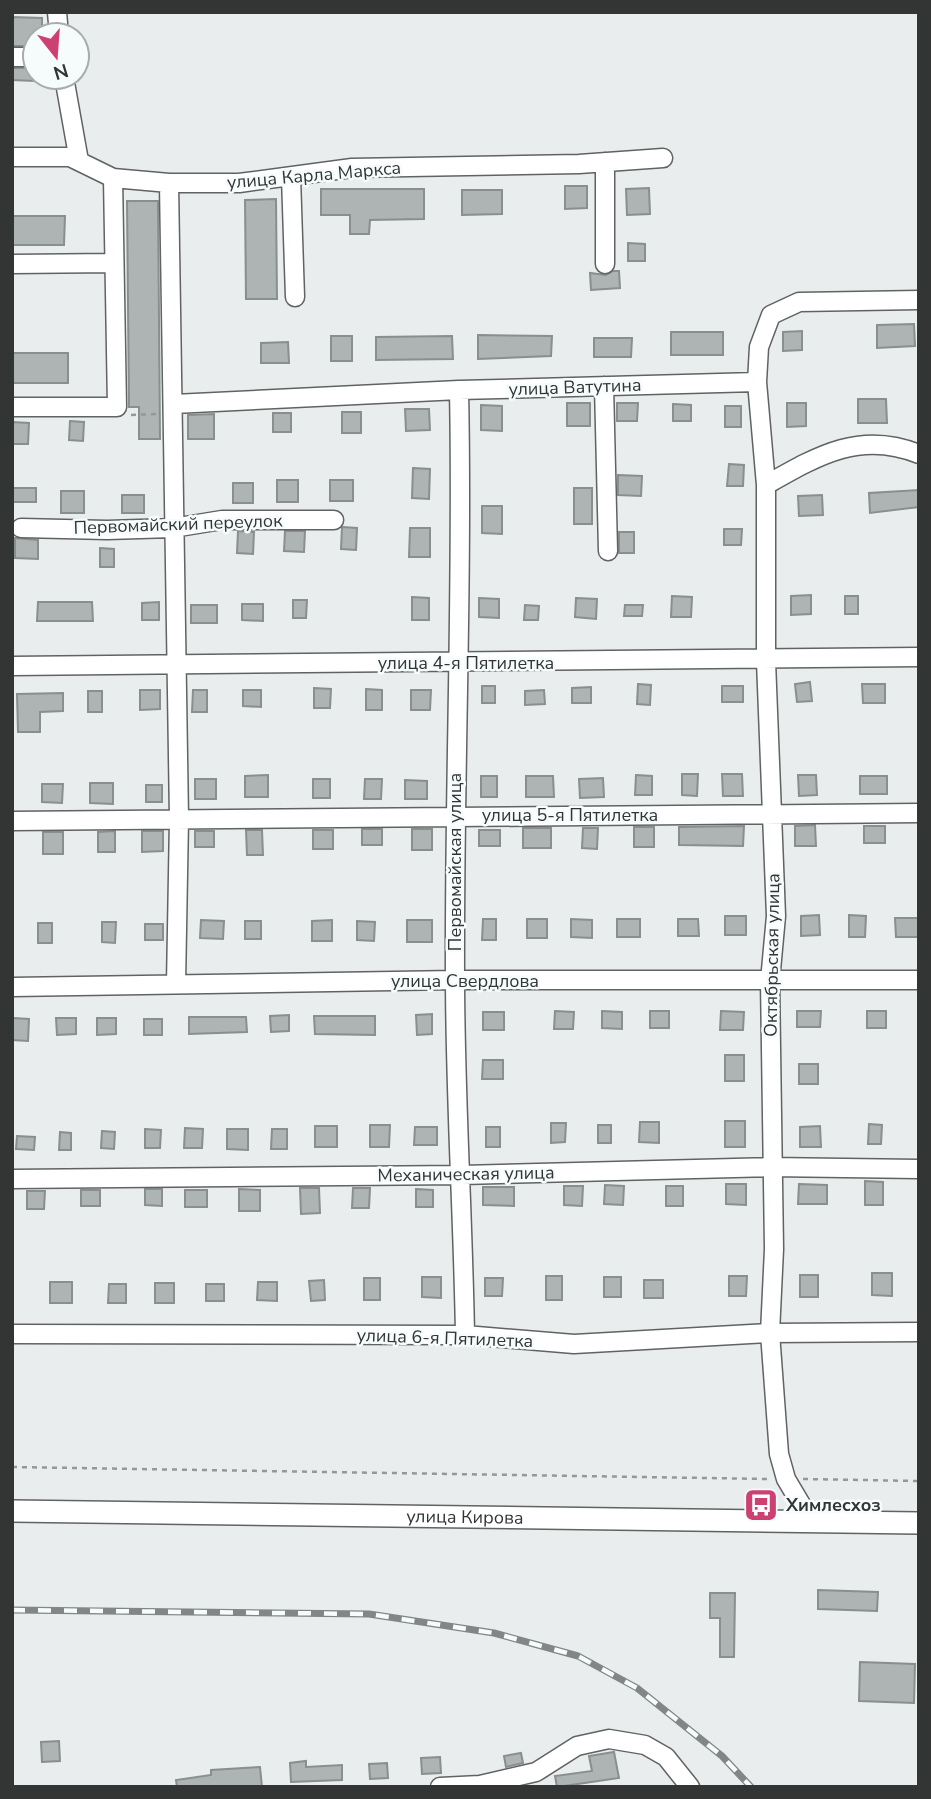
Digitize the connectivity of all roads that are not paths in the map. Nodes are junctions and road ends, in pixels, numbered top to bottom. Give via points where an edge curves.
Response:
1 (66, 91) edge
2 (12, 156) edge
3 (663, 158) dead end
4 (79, 161) junction
5 (605, 162) junction
6 (291, 177) junction
7 (113, 178) junction
8 (169, 183) junction
9 (114, 263) junction
10 (12, 264) edge
11 (605, 264) dead end
12 (295, 297) dead end
13 (919, 300) edge
14 (757, 382) junction
15 (604, 386) junction
16 (459, 390) junction
17 (12, 407) edge
18 (174, 409) junction
19 (919, 454) edge
20 (766, 485) junction
21 (334, 520) dead end
22 (21, 528) dead end
23 (173, 528) junction
24 (608, 551) dead end
25 (919, 657) edge
26 (766, 661) junction
27 (457, 662) junction
28 (12, 666) edge
29 (175, 666) junction
30 (773, 813) junction
31 (919, 813) edge
32 (455, 816) junction
33 (179, 819) junction
34 (12, 821) edge
35 (454, 980) junction
36 (919, 980) edge
37 (770, 981) junction
38 (176, 984) junction
39 (12, 987) edge
40 (770, 1167) junction
41 (919, 1169) edge
42 (462, 1174) junction
43 (12, 1179) edge
44 (919, 1332) edge
45 (770, 1333) junction
46 (12, 1334) edge
47 (465, 1335) junction
48 (12, 1511) edge
49 (811, 1521) junction
50 (919, 1523) edge
51 (440, 1787) edge
52 (690, 1787) edge

1 - 4 street
2 - 4 street, улица Карла Маркса
3 - 5 street, улица Карла Маркса
4 - 7 street, улица Карла Маркса
5 - 6 street, улица Карла Маркса via 352,168
5 - 11 street
6 - 8 street, улица Карла Маркса
6 - 12 street
7 - 8 street, улица Карла Маркса
7 - 9 street
8 - 18 street
9 - 10 street
9 - 17 street via 117,408
13 - 14 street via 799,302 771,315 759,347
14 - 15 street, улица Ватутина
14 - 20 street, Октябрьская улица
15 - 16 street, улица Ватутина
15 - 24 street
16 - 18 street, улица Ватутина
16 - 27 street, Первомайская улица
18 - 23 street
19 - 20 street via 898,446 849,446 825,453
20 - 26 street, Октябрьская улица
21 - 23 street, Первомайский переулок via 222,520
22 - 23 street, Первомайский переулок
23 - 29 street
25 - 26 street, улица 4-я Пятилетка
26 - 27 street, улица 4-я Пятилетка
26 - 30 street, Октябрьская улица
27 - 29 street, улица 4-я Пятилетка
27 - 32 street, Первомайская улица
28 - 29 street, улица 4-я Пятилетка
29 - 33 street
30 - 31 street, улица 5-я Пятилетка
30 - 32 street, улица 5-я Пятилетка
30 - 37 street, Октябрьская улица via 776,916
32 - 33 street, улица 5-я Пятилетка
32 - 35 street, Первомайская улица
33 - 34 street, улица 5-я Пятилетка
33 - 38 street
35 - 37 street, улица Свердлова
35 - 38 street, улица Свердлова
35 - 42 street, Первомайская улица
36 - 37 street, улица Свердлова
37 - 40 street, Октябрьская улица
38 - 39 street, улица Свердлова
40 - 41 street, Механическая улица
40 - 42 street, Механическая улица
40 - 45 street, Октябрьская улица via 774,1249
42 - 43 street, Механическая улица
42 - 47 street, Первомайская улица
44 - 45 street, улица 6-я Пятилетка
45 - 47 street, улица 6-я Пятилетка via 574,1344
45 - 49 street, Октябрьская улица via 779,1454 786,1479
46 - 47 street, улица 6-я Пятилетка
48 - 49 main road, улица Кирова
49 - 50 main road, улица Кирова
51 - 52 street via 480,1785 536,1772 577,1745 597,1740 645,1745 666,1757

